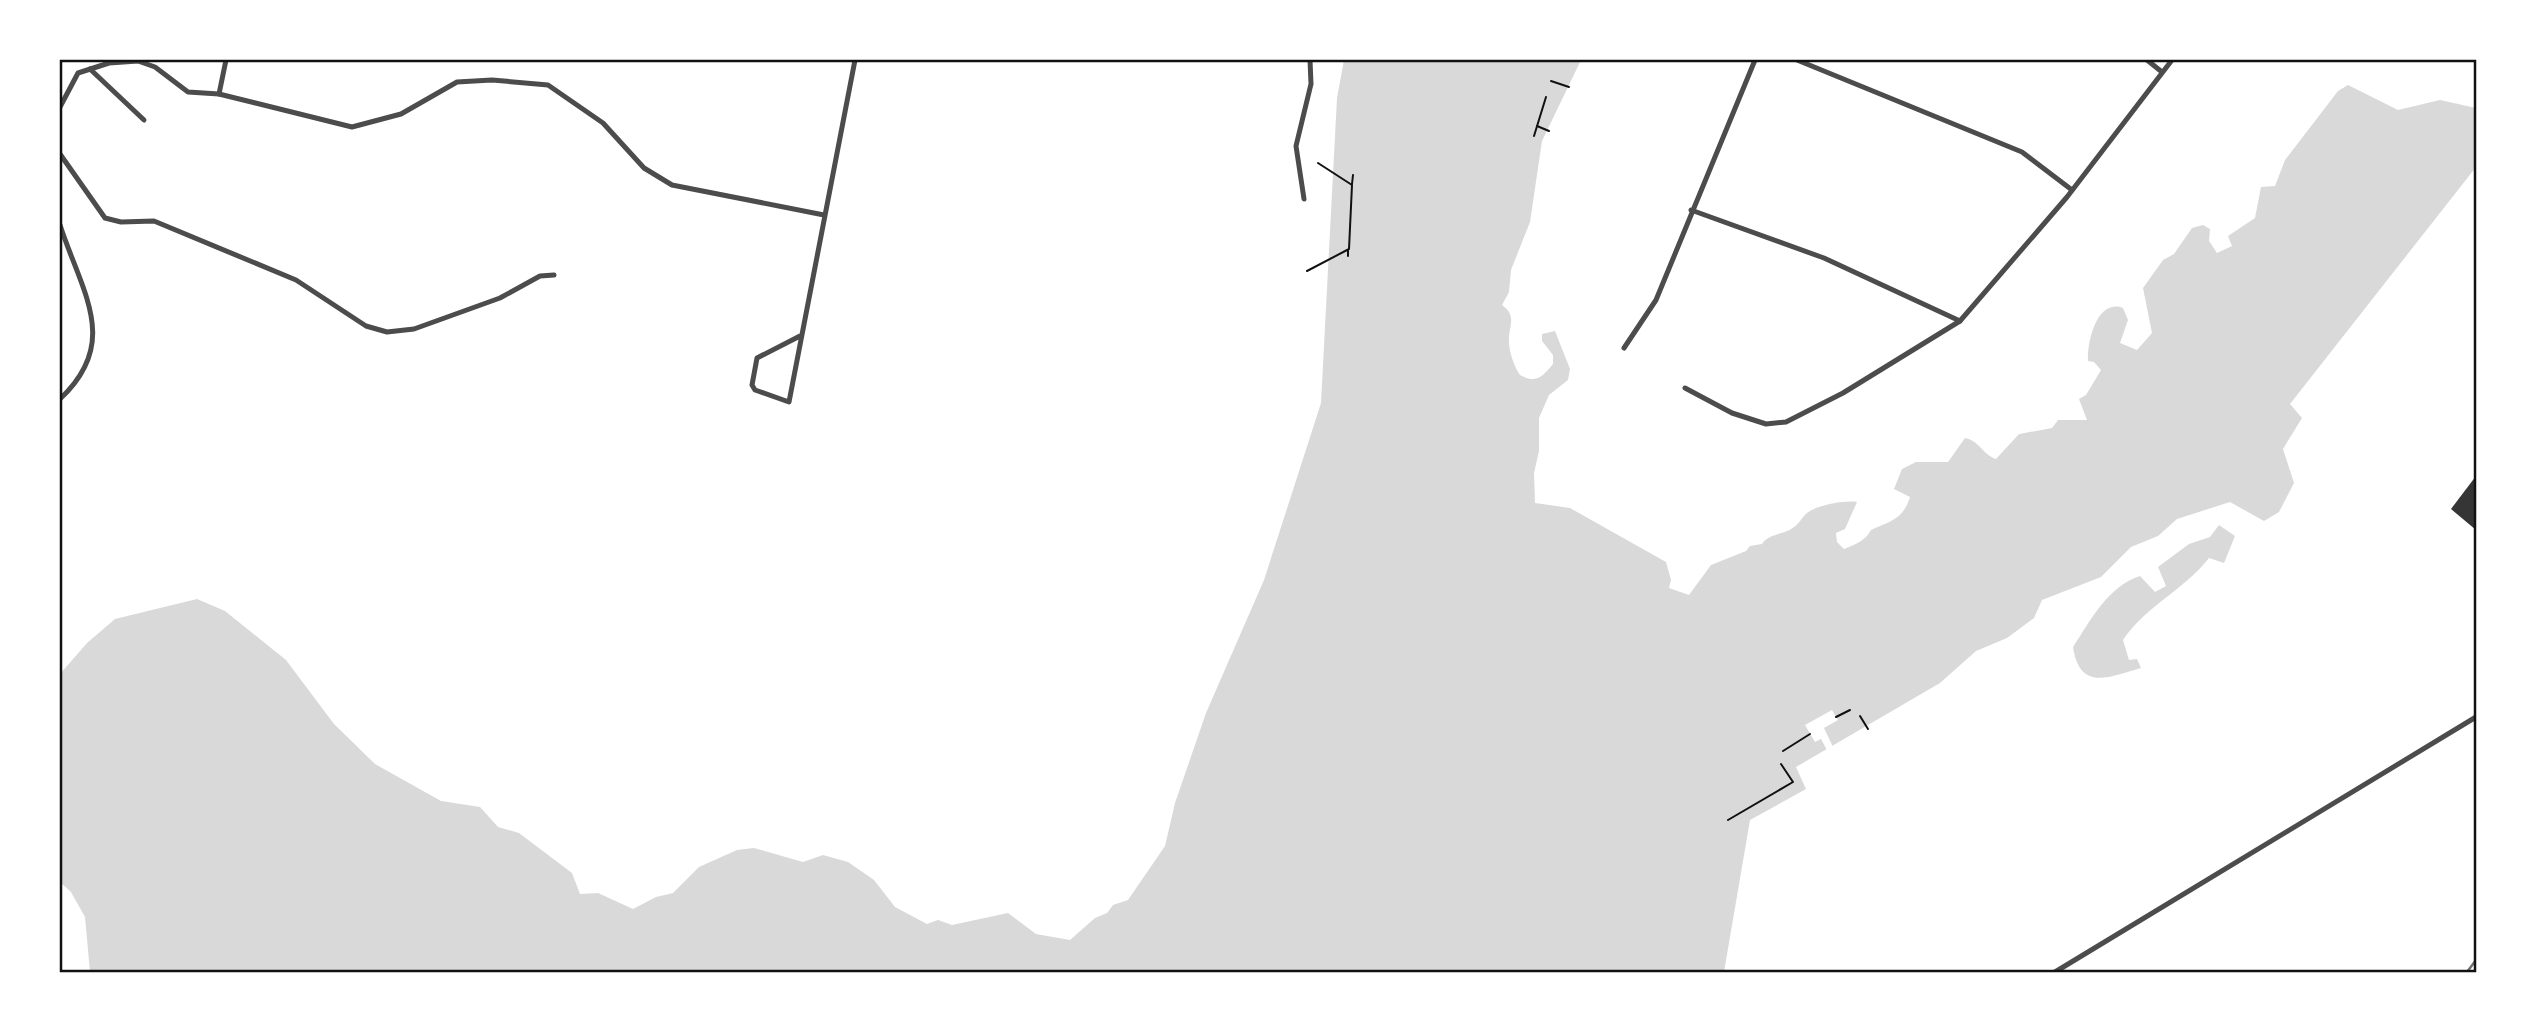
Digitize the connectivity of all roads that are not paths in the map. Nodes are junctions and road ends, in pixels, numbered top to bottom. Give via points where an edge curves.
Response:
1 (226, 60) edge
2 (855, 60) edge
3 (1310, 60) edge
4 (1755, 60) edge
5 (1797, 60) edge
6 (2147, 60) edge
7 (2172, 60) edge
8 (90, 69) junction
9 (2162, 72) junction
10 (219, 94) junction
11 (60, 107) edge
12 (144, 120) dead end
13 (60, 154) edge
14 (2072, 190) junction
15 (1304, 199) dead end
16 (1691, 210) junction
17 (824, 215) junction
18 (60, 225) edge
19 (554, 275) dead end
20 (1960, 321) junction
21 (800, 336) junction
22 (1624, 348) dead end
23 (1685, 388) dead end
24 (60, 399) edge
25 (2476, 717) edge
26 (2055, 972) edge

1 - 10 street
2 - 17 street
3 - 15 street via 1311,85 1296,146
4 - 16 street
5 - 14 street via 2022,152
6 - 9 street
7 - 9 street
8 - 10 street via 138,61 155,67 188,92
8 - 11 street via 78,73
8 - 12 street
9 - 14 street
10 - 17 street via 352,127 401,114 457,82 548,85 603,123 644,168 672,186
13 - 19 street via 105,218 154,221 296,280 366,326 387,332 414,329 500,298 540,276
14 - 20 street
16 - 20 street via 1824,258
16 - 22 street via 1656,300
17 - 21 street
18 - 24 street via 90,313 94,340 90,362
20 - 23 street via 1843,393 1786,422 1766,424
21 - 21 street via 789,402 755,390 757,358
25 - 26 street

